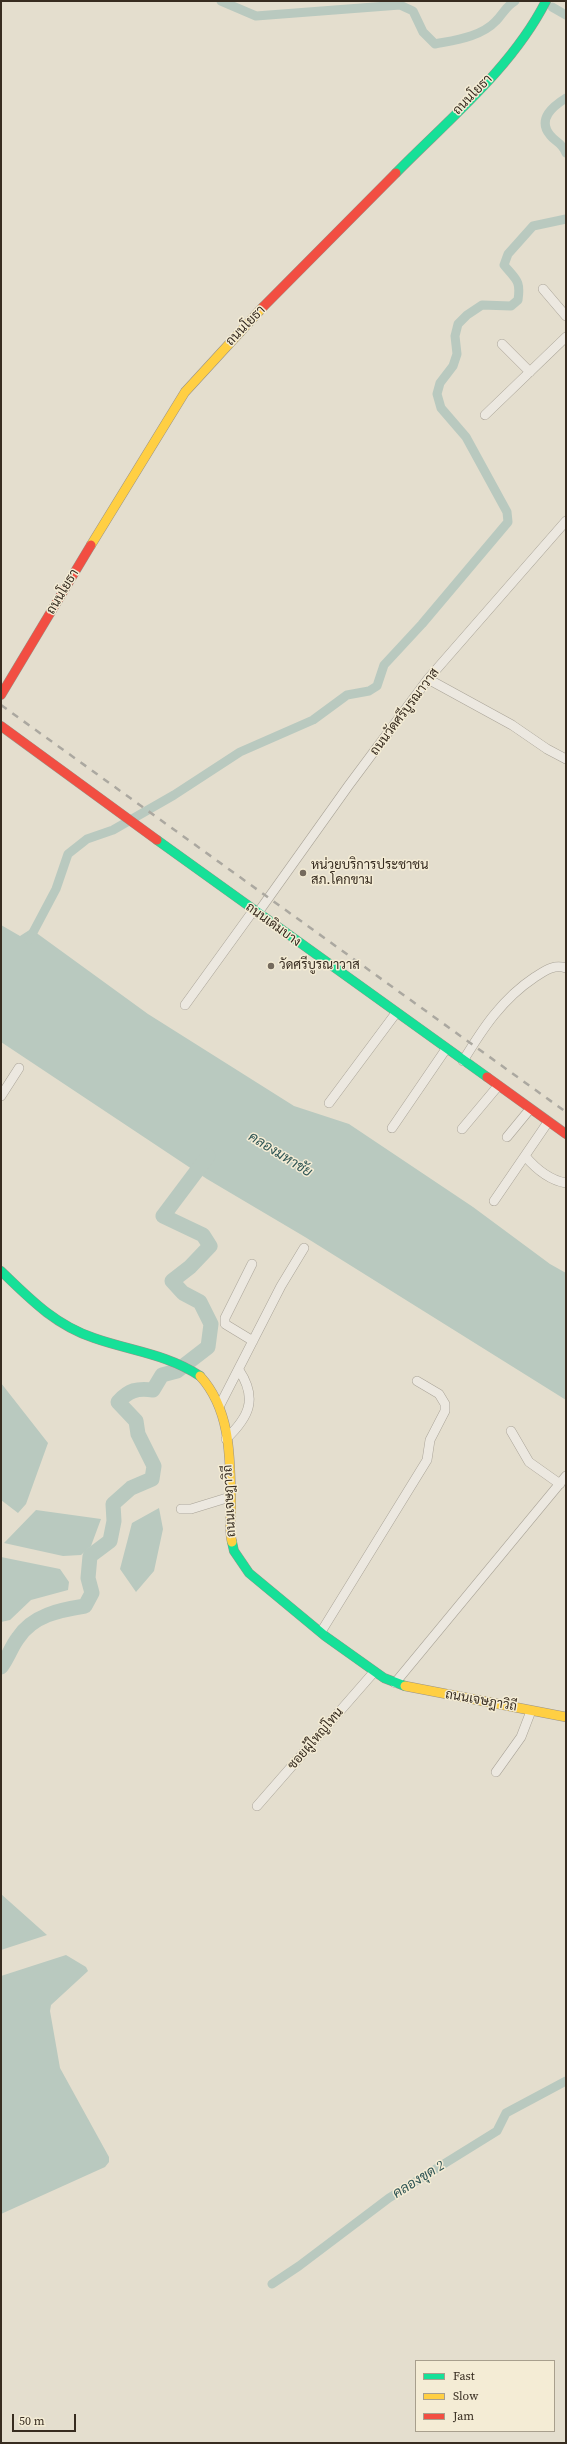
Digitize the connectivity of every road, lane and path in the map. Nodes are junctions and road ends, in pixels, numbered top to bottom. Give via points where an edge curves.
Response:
1 (546, 1) edge
2 (543, 289) dead end
3 (566, 316) edge
4 (566, 337) edge
5 (502, 344) dead end
6 (530, 372) junction
7 (485, 415) dead end
8 (566, 522) edge
9 (428, 680) junction
10 (1, 694) edge
11 (1, 726) edge
12 (566, 759) edge
13 (255, 912) junction
14 (566, 968) edge
15 (185, 1005) dead end
16 (396, 1013) junction
17 (446, 1049) junction
18 (463, 1061) junction
19 (19, 1068) dead end
20 (498, 1086) junction
21 (1, 1096) edge
22 (329, 1103) dead end
23 (530, 1109) junction
24 (548, 1122) junction
25 (392, 1128) dead end
26 (462, 1129) dead end
27 (566, 1134) edge
28 (507, 1137) dead end
29 (525, 1156) junction
30 (566, 1184) edge
31 (494, 1201) dead end
32 (304, 1248) dead end
33 (252, 1264) dead end
34 (1, 1271) edge
35 (253, 1342) junction
36 (239, 1370) junction
37 (417, 1381) dead end
38 (220, 1405) junction
39 (511, 1431) dead end
40 (226, 1439) junction
41 (566, 1476) edge
42 (560, 1484) junction
43 (230, 1497) junction
44 (181, 1509) dead end
45 (320, 1632) junction
46 (374, 1672) junction
47 (395, 1683) junction
48 (531, 1710) junction
49 (566, 1717) edge
50 (496, 1772) dead end
51 (257, 1806) dead end

1 - 10 street, ถนนโยธา via 522,41 490,79 272,298 185,392
2 - 3 street
4 - 6 street
5 - 6 street
6 - 7 street
8 - 9 street, ถนนวัดศรีบูรณาวาส
9 - 12 street via 512,725
9 - 13 street, ถนนวัดศรีบูรณาวาส
11 - 13 street, ถนนเดิมบาง
13 - 15 street, ถนนวัดศรีบูรณาวาส
13 - 16 street, ถนนเดิมบาง
14 - 18 street via 550,968 512,993 483,1028
16 - 17 street, ถนนเดิมบาง
16 - 22 street
17 - 18 street, ถนนเดิมบาง
17 - 25 street
18 - 20 street, ถนนเดิมบาง
19 - 21 street
20 - 23 street, ถนนเดิมบาง
20 - 26 street
23 - 24 street, ถนนเดิมบาง
23 - 28 street
24 - 27 street, ถนนเดิมบาง
24 - 29 street
29 - 30 street via 533,1166 549,1177
29 - 31 street
32 - 35 street via 281,1286
33 - 35 street via 225,1318 225,1324
34 - 38 street, ถนนเจษฎาวิถี via 31,1301 58,1322 97,1339 179,1363 195,1372 210,1387
35 - 36 street
36 - 38 street
36 - 40 street via 250,1393 249,1407 239,1428
37 - 45 street via 440,1394 445,1404 445,1411 430,1440 427,1460
38 - 40 street, ถนนเจษฎาวิถี
39 - 42 street via 530,1462
40 - 43 street, ถนนเจษฎาวิถี
41 - 42 street
42 - 47 street
43 - 44 street via 196,1508
43 - 45 street, ถนนเจษฎาวิถี via 234,1551 240,1561 249,1573
45 - 46 street, ถนนเจษฎาวิถี
46 - 47 street, ถนนเจษฎาวิถี
46 - 51 street, ซอยผู้ใหญ่โทน
47 - 48 street, ถนนเจษฎาวิถี via 409,1688
48 - 49 street, ถนนเจษฎาวิถี
48 - 50 street via 521,1737

